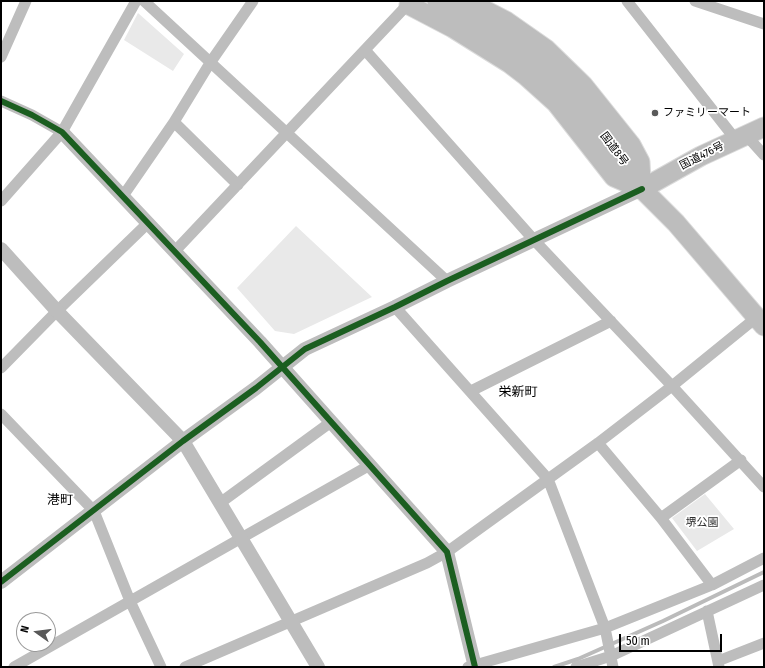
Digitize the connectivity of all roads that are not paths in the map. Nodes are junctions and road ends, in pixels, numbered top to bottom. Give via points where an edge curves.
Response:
1 (26, 1) edge
2 (136, 1) edge
3 (144, 1) edge
4 (253, 1) edge
5 (437, 1) edge
6 (468, 1) edge
7 (627, 1) edge
8 (695, 1) edge
9 (407, 2) edge
10 (764, 24) edge
11 (366, 50) junction
12 (1, 58) edge
13 (210, 63) junction
14 (1, 101) edge
15 (174, 122) junction
16 (764, 127) edge
17 (62, 132) junction
18 (287, 133) junction
19 (741, 137) junction
20 (764, 155) edge
21 (238, 185) junction
22 (642, 189) junction
23 (123, 196) junction
24 (1, 200) edge
25 (148, 223) junction
26 (534, 240) junction
27 (1, 250) edge
28 (175, 251) junction
29 (447, 281) junction
30 (395, 307) junction
31 (57, 311) junction
32 (611, 321) junction
33 (760, 322) edge
34 (282, 367) junction
35 (1, 368) edge
36 (672, 386) junction
37 (471, 391) junction
38 (1, 414) edge
39 (331, 422) junction
40 (182, 441) junction
41 (598, 443) junction
42 (741, 460) junction
43 (370, 465) junction
44 (548, 479) junction
45 (764, 487) edge
46 (220, 503) junction
47 (94, 511) junction
48 (661, 518) junction
49 (240, 539) junction
50 (447, 552) junction
51 (764, 558) edge
52 (1, 582) edge
53 (712, 584) junction
54 (764, 585) edge
55 (130, 601) junction
56 (707, 611) junction
57 (291, 622) junction
58 (606, 628) junction
59 (764, 643) edge
60 (612, 662) edge
61 (718, 664) edge
62 (473, 666) edge
63 (14, 667) edge
64 (161, 667) edge
65 (185, 667) edge
66 (318, 667) edge
67 (576, 667) edge

1 - 12 street
2 - 17 street
3 - 13 street
4 - 13 street
5 - 22 highway, 国道8号 via 493,32 534,61 596,125 623,159
6 - 22 highway via 506,21 546,49 583,85 631,146 640,162
7 - 19 street
8 - 10 street
9 - 11 street
9 - 22 highway via 510,63 556,103 614,177
11 - 18 street
11 - 26 street
13 - 15 street
13 - 18 street
14 - 17 street
15 - 21 street
15 - 23 street
16 - 19 highway, 国道476号
17 - 23 street
17 - 24 street
18 - 21 street
18 - 29 street
19 - 20 street
19 - 22 highway, 国道476号
21 - 28 street
22 - 26 street
22 - 33 highway, 国道8号 via 676,223
23 - 25 street
25 - 28 street
25 - 31 street
26 - 29 street
26 - 32 street
27 - 31 street
28 - 34 street
29 - 30 street
30 - 34 street via 305,349
30 - 37 street
31 - 35 street
31 - 40 street
32 - 36 street
32 - 37 street
33 - 36 street
34 - 39 street
34 - 40 street
36 - 41 street
36 - 42 street
37 - 44 street
38 - 47 street
39 - 43 street
39 - 46 street
40 - 46 street
40 - 47 street
41 - 44 street
41 - 48 street
42 - 45 street
42 - 48 street
43 - 49 street
43 - 50 street
44 - 50 street
44 - 58 street
46 - 49 street
47 - 52 street
47 - 55 street
48 - 53 street
49 - 55 street
49 - 57 street
50 - 57 street via 427,564
50 - 62 street
51 - 53 street
53 - 58 street
54 - 56 street
55 - 63 street
55 - 64 street
56 - 60 street
56 - 61 street
57 - 65 street
57 - 66 street
58 - 60 street
58 - 62 street
59 - 61 street
60 - 67 street

